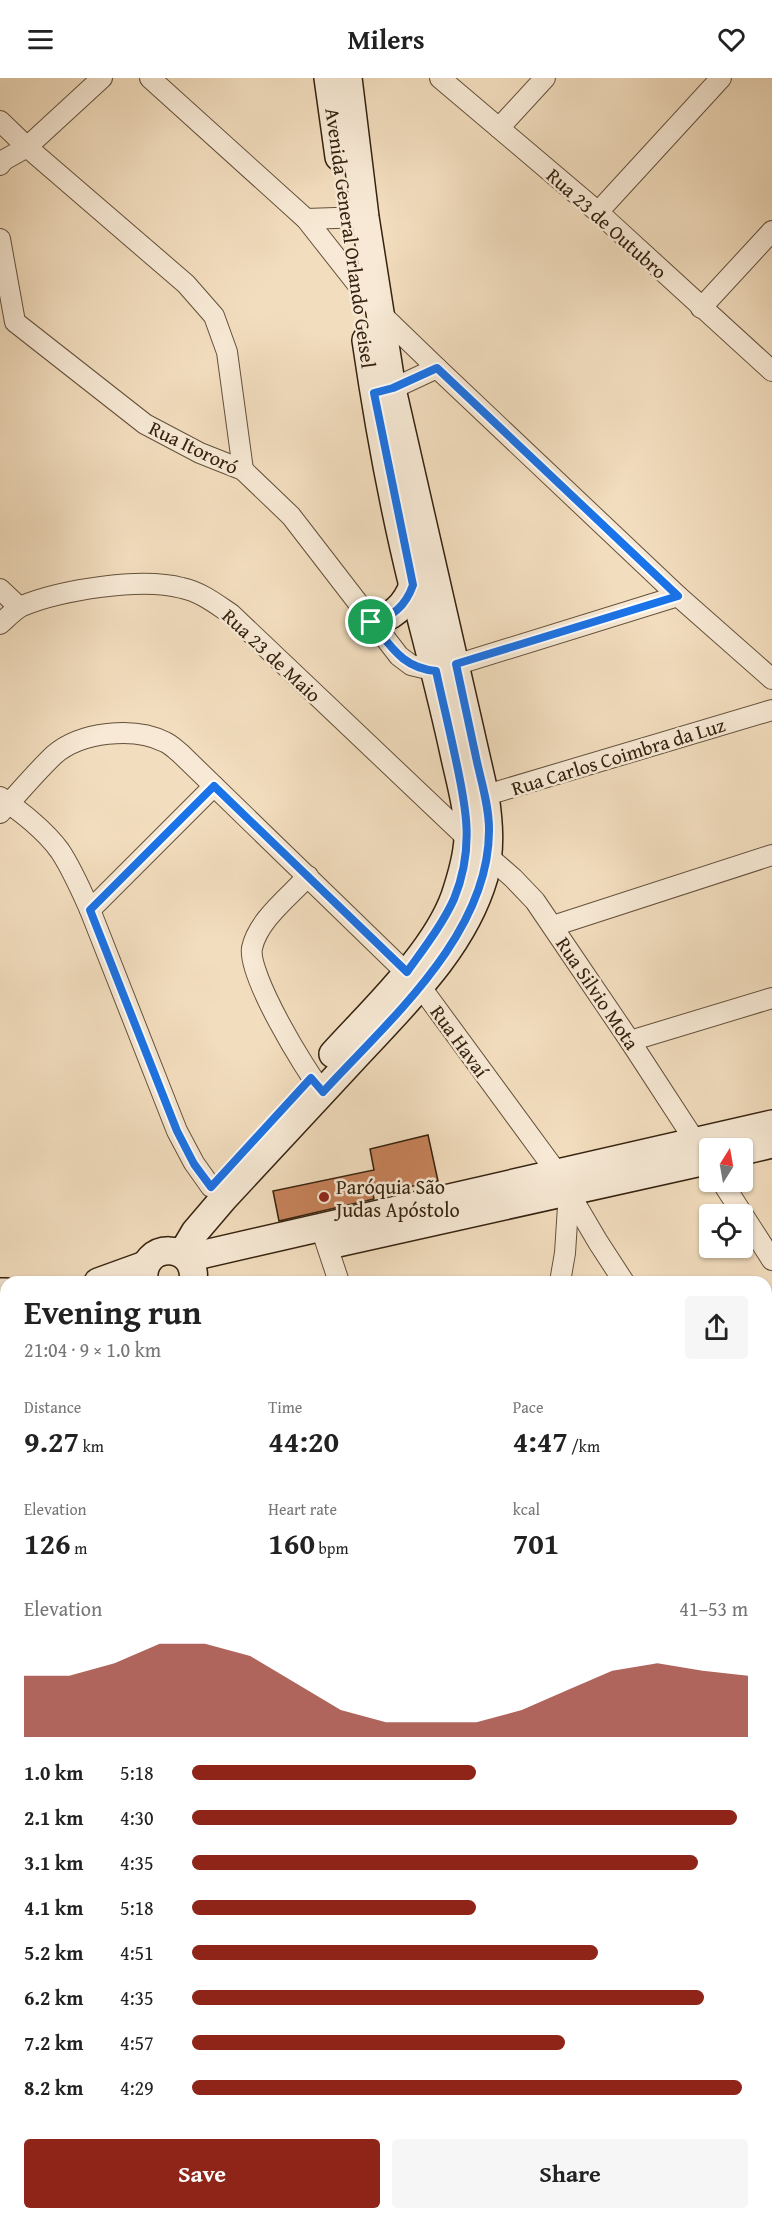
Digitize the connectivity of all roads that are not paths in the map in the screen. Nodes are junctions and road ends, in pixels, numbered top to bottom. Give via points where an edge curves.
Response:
1 (102, 78) edge
2 (150, 78) edge
3 (328, 78) edge
4 (348, 78) edge
5 (440, 78) edge
6 (545, 78) edge
7 (721, 78) edge
8 (0, 121) edge
9 (498, 128) junction
10 (27, 147) junction
11 (0, 165) edge
12 (598, 212) junction
13 (356, 218) junction
14 (306, 219) junction
15 (772, 231) edge
16 (0, 239) edge
17 (357, 284) junction
18 (701, 308) junction
19 (380, 312) junction
20 (7, 327) edge
21 (437, 368) junction
22 (772, 371) edge
23 (383, 391) junction
24 (243, 470) junction
25 (413, 585) junction
26 (0, 589) edge
27 (678, 596) junction
28 (19, 607) junction
29 (371, 622) junction
30 (0, 624) edge
31 (446, 668) junction
32 (772, 678) edge
33 (772, 710) edge
34 (214, 786) junction
35 (475, 798) junction
36 (3, 805) edge
37 (478, 847) junction
38 (772, 855) edge
39 (308, 876) junction
40 (90, 910) junction
41 (553, 926) junction
42 (414, 979) junction
43 (772, 998) edge
44 (630, 1041) junction
45 (317, 1085) junction
46 (772, 1124) edge
47 (748, 1138) edge
48 (772, 1144) edge
49 (699, 1146) edge
50 (753, 1148) edge
51 (699, 1163) edge
52 (563, 1183) junction
53 (211, 1187) junction
54 (729, 1192) edge
55 (323, 1237) junction
56 (597, 1242) junction
57 (565, 1253) junction
58 (772, 1260) edge
59 (172, 1267) edge
60 (120, 1276) edge
61 (337, 1276) edge
62 (561, 1276) edge
63 (620, 1276) edge

1 - 10 street
2 - 14 street
3 - 13 street, Avenida General Orlando Geisel
4 - 13 street, Avenida General Orlando Geisel
5 - 9 street, Rua 23 de Outubro
6 - 9 street
7 - 12 street
8 - 10 street
9 - 12 street, Rua 23 de Outubro
10 - 11 street
10 - 24 street via 186,284 214,316 227,352
12 - 18 street, Rua 23 de Outubro
13 - 14 street
13 - 17 street, Avenida General Orlando Geisel
13 - 19 street, Avenida General Orlando Geisel
14 - 17 street
15 - 18 street
16 - 20 street, Rua Itororó
17 - 19 street
17 - 23 street, Avenida General Orlando Geisel
18 - 22 street, Rua 23 de Outubro
19 - 21 street
19 - 23 street, Avenida General Orlando Geisel
20 - 24 street, Rua Itororó via 145,424
21 - 23 street
21 - 27 street
23 - 25 street, Avenida General Orlando Geisel
23 - 31 street, Avenida General Orlando Geisel
24 - 29 street, Rua Itororó via 291,516
25 - 29 street via 399,610
25 - 31 street, Avenida General Orlando Geisel
26 - 28 street
27 - 31 street
27 - 32 street
28 - 30 street, Rua 23 de Maio
28 - 37 street, Rua 23 de Maio via 56,595 129,584 183,588 207,598 231,614
29 - 31 street, Rua Itororó via 405,661 424,670
31 - 35 street, Avenida General Orlando Geisel
33 - 35 street, Rua Carlos Coimbra da Luz
34 - 36 street, Rua Havaí via 165,742 124,733 74,742 55,754
34 - 39 street, Rua Havaí
34 - 40 street
35 - 37 street, Avenida General Orlando Geisel
36 - 40 street via 40,830 59,850
37 - 41 street, Rua Silvio Mota via 535,901
37 - 42 street, Avenida General Orlando Geisel via 464,866 454,898
38 - 41 street
39 - 42 street, Rua Havaí
39 - 45 street via 260,928 252,951 257,975 300,1061
40 - 53 street via 177,1131
41 - 44 street, Rua Silvio Mota
42 - 45 street, Avenida General Orlando Geisel
42 - 52 street, Rua Havaí
43 - 44 street
44 - 49 street, Rua Silvio Mota
45 - 53 street, Avenida General Orlando Geisel
45 - 59 street, Avenida General Orlando Geisel via 209,1215
46 - 47 street
48 - 50 street
51 - 52 street
52 - 55 street
52 - 56 street, Rua Havaí
52 - 57 street
53 - 59 street, Avenida General Orlando Geisel via 191,1210
54 - 58 street, Rua Silvio Mota
55 - 59 street
55 - 61 street
56 - 57 street via 580,1244
56 - 63 street, Rua Havaí
57 - 62 street
59 - 60 street

